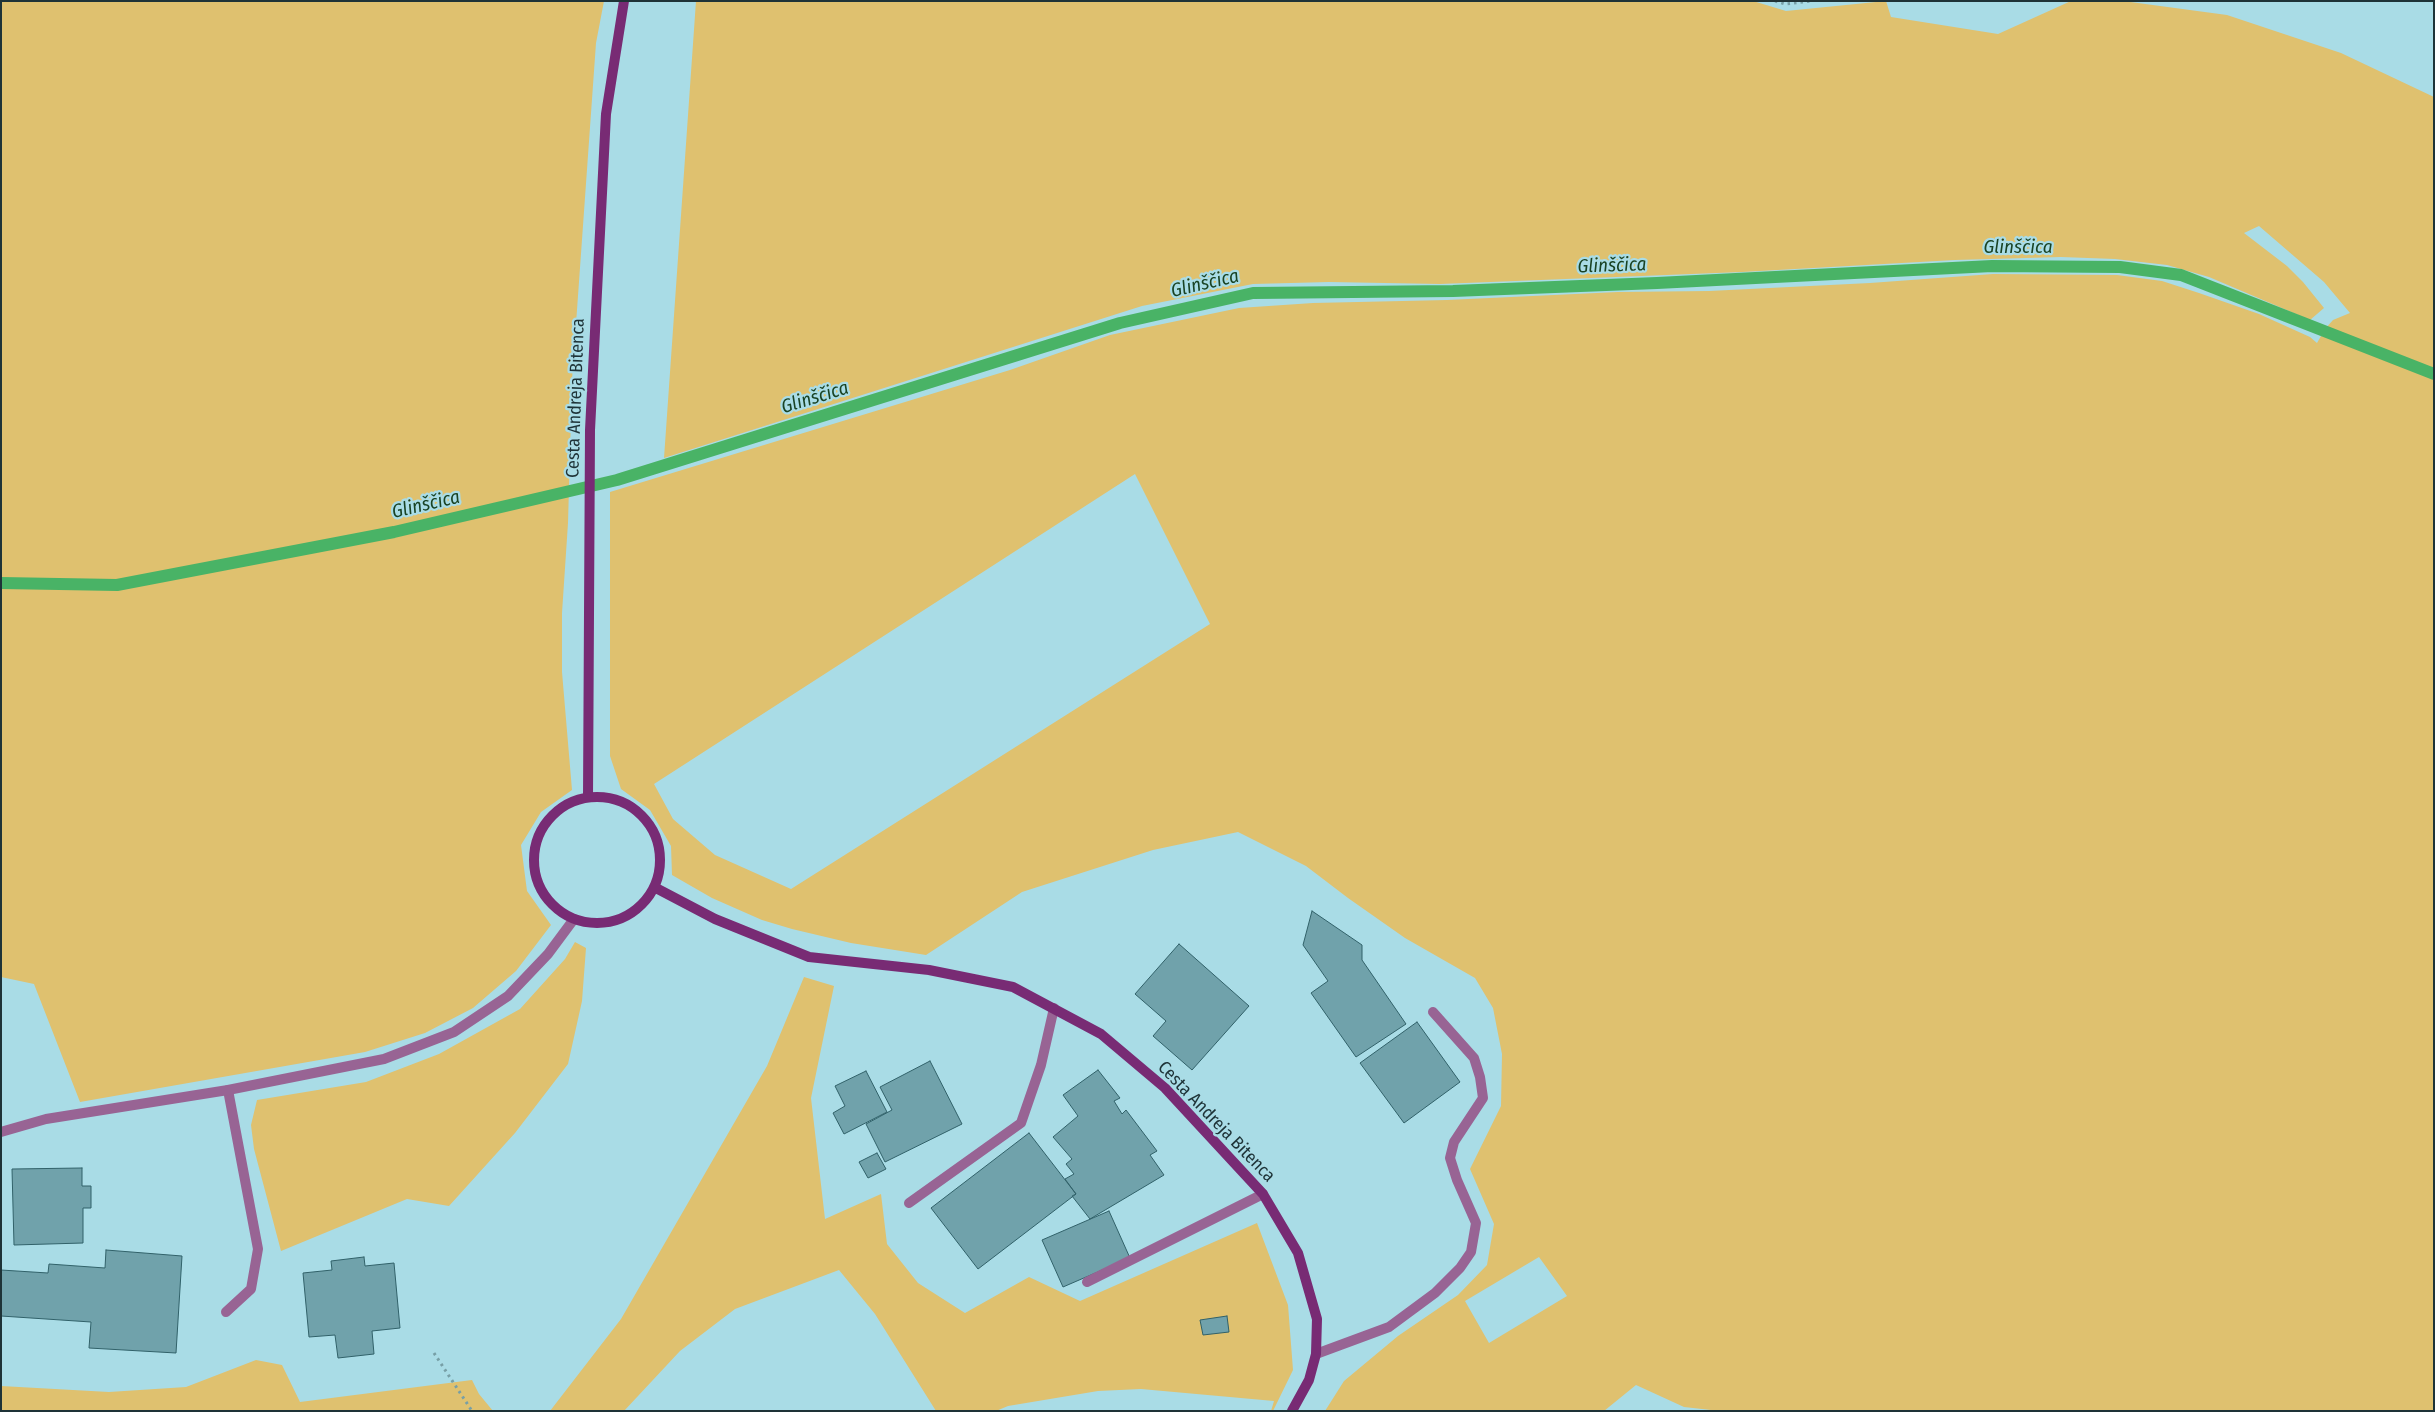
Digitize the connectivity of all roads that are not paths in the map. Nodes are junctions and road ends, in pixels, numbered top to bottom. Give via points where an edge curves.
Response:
1 (624, 1) edge
2 (588, 797) junction
3 (654, 887) junction
4 (574, 918) junction
5 (1054, 1008) junction
6 (1433, 1012) dead end
7 (228, 1090) junction
8 (1, 1132) edge
9 (1263, 1194) junction
10 (909, 1203) dead end
11 (1088, 1282) dead end
12 (226, 1312) dead end
13 (1316, 1354) junction
14 (1292, 1411) edge

1 - 2 street, Cesta Andreja Bitenca via 606,114 590,430
2 - 3 street via 619,800 637,810 651,826 659,846 660,860
2 - 4 street via 559,809 544,824 535,842 537,883 548,901
3 - 4 street via 642,904 625,917 604,922 584,922
3 - 5 street, Cesta Andreja Bitenca via 716,919 809,958 929,970 994,983 1013,987
4 - 7 street via 548,954 508,996 454,1032 384,1059
5 - 9 street, Cesta Andreja Bitenca via 1101,1034 1165,1088
5 - 10 street via 1041,1065 1021,1122
6 - 13 street via 1474,1058 1480,1077 1483,1098 1454,1142 1450,1158 1476,1223 1471,1252 1435,1293 1388,1327
7 - 8 street via 46,1119
7 - 12 street via 258,1249 251,1289
9 - 11 street
9 - 13 street, Cesta Andreja Bitenca via 1298,1253 1317,1318
13 - 14 street, Cesta Andreja Bitenca via 1310,1380

